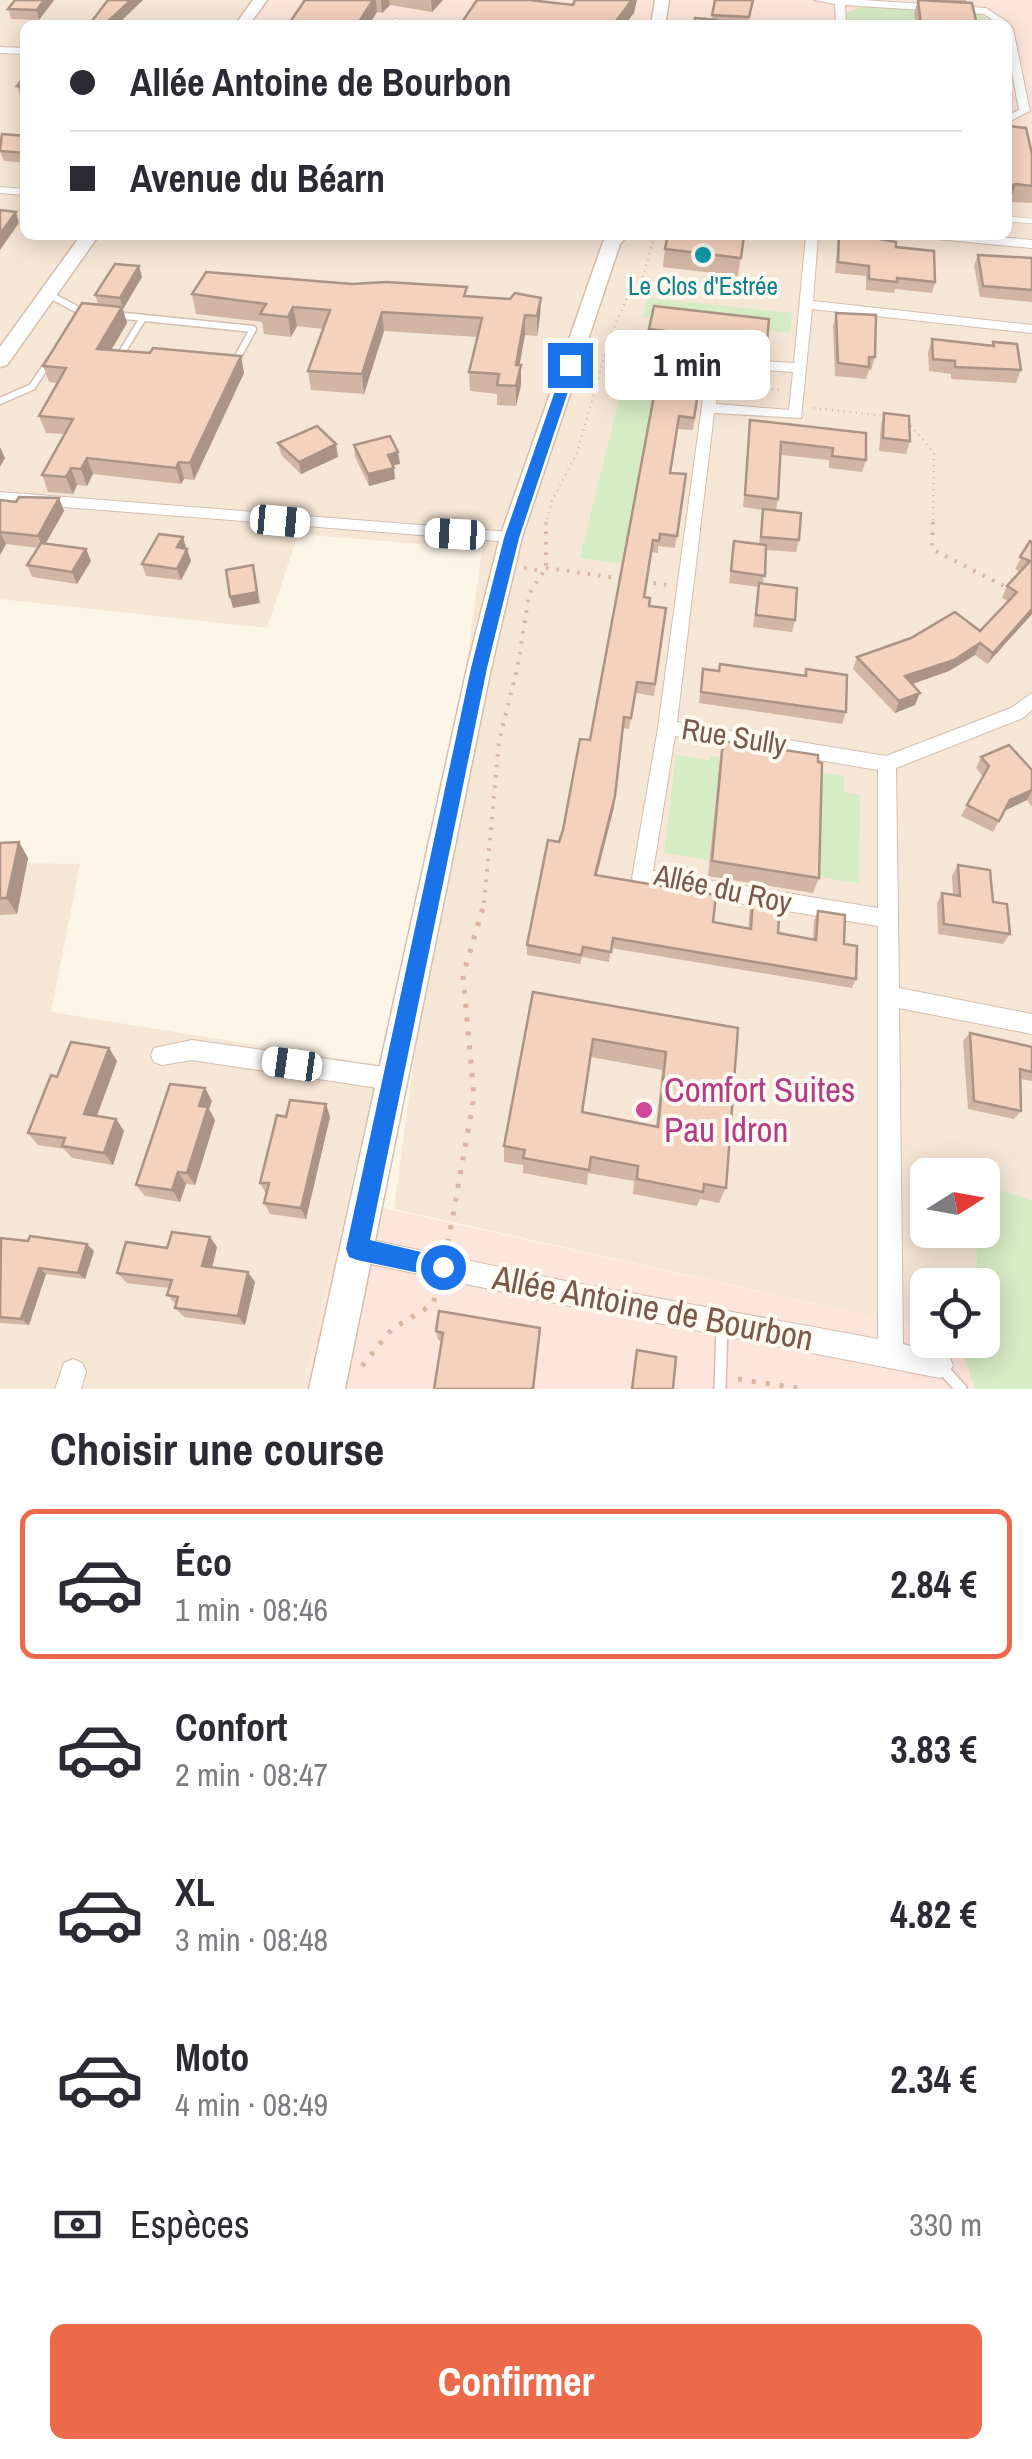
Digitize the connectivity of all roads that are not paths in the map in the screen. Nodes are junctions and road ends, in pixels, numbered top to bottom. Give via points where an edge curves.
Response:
1 (819, 0) edge
2 (840, 2) edge
3 (998, 20) edge
4 (1012, 50) edge
5 (1012, 118) edge
6 (86, 240) edge
7 (613, 240) edge
8 (812, 240) edge
9 (990, 240) edge
10 (1032, 244) edge
11 (48, 294) junction
12 (806, 304) junction
13 (104, 314) edge
14 (143, 318) junction
15 (1032, 329) edge
16 (70, 330) edge
17 (57, 348) edge
18 (140, 356) edge
19 (0, 360) edge
20 (216, 363) edge
21 (799, 368) junction
22 (0, 401) edge
23 (708, 408) junction
24 (0, 497) edge
25 (511, 538) junction
26 (1032, 700) edge
27 (668, 728) junction
28 (887, 764) junction
29 (888, 919) junction
30 (889, 996) junction
31 (1032, 1024) edge
32 (162, 1055) dead end
33 (391, 1079) junction
34 (357, 1249) junction
35 (722, 1322) junction
36 (891, 1354) junction
37 (940, 1366) joint
38 (720, 1383) edge
39 (344, 1384) edge
40 (960, 1389) edge

1 - 2 street
2 - 3 street via 986,11
4 - 5 street via 1025,111
6 - 11 street
7 - 25 street
8 - 12 street
9 - 10 street
11 - 16 lane via 86,312
11 - 19 street
12 - 15 street
12 - 21 street
13 - 14 lane
14 - 18 lane via 121,354
14 - 20 lane via 253,329 236,364
17 - 22 lane via 32,386
21 - 23 street, Rue Sully via 716,362
21 - 23 street via 796,414
23 - 27 street, Rue Sully
24 - 25 street
25 - 33 street
26 - 28 street via 1017,713
27 - 28 street, Rue Sully
27 - 29 street, Allée du Roy via 642,878
28 - 29 street
29 - 30 street
30 - 31 street
30 - 36 street
32 - 33 street via 192,1050
33 - 34 street
34 - 35 street, Allée Antoine de Bourbon
34 - 39 street
35 - 36 street, Allée Antoine de Bourbon
35 - 38 lane
36 - 37 street, Allée Antoine de Bourbon
37 - 40 lane

